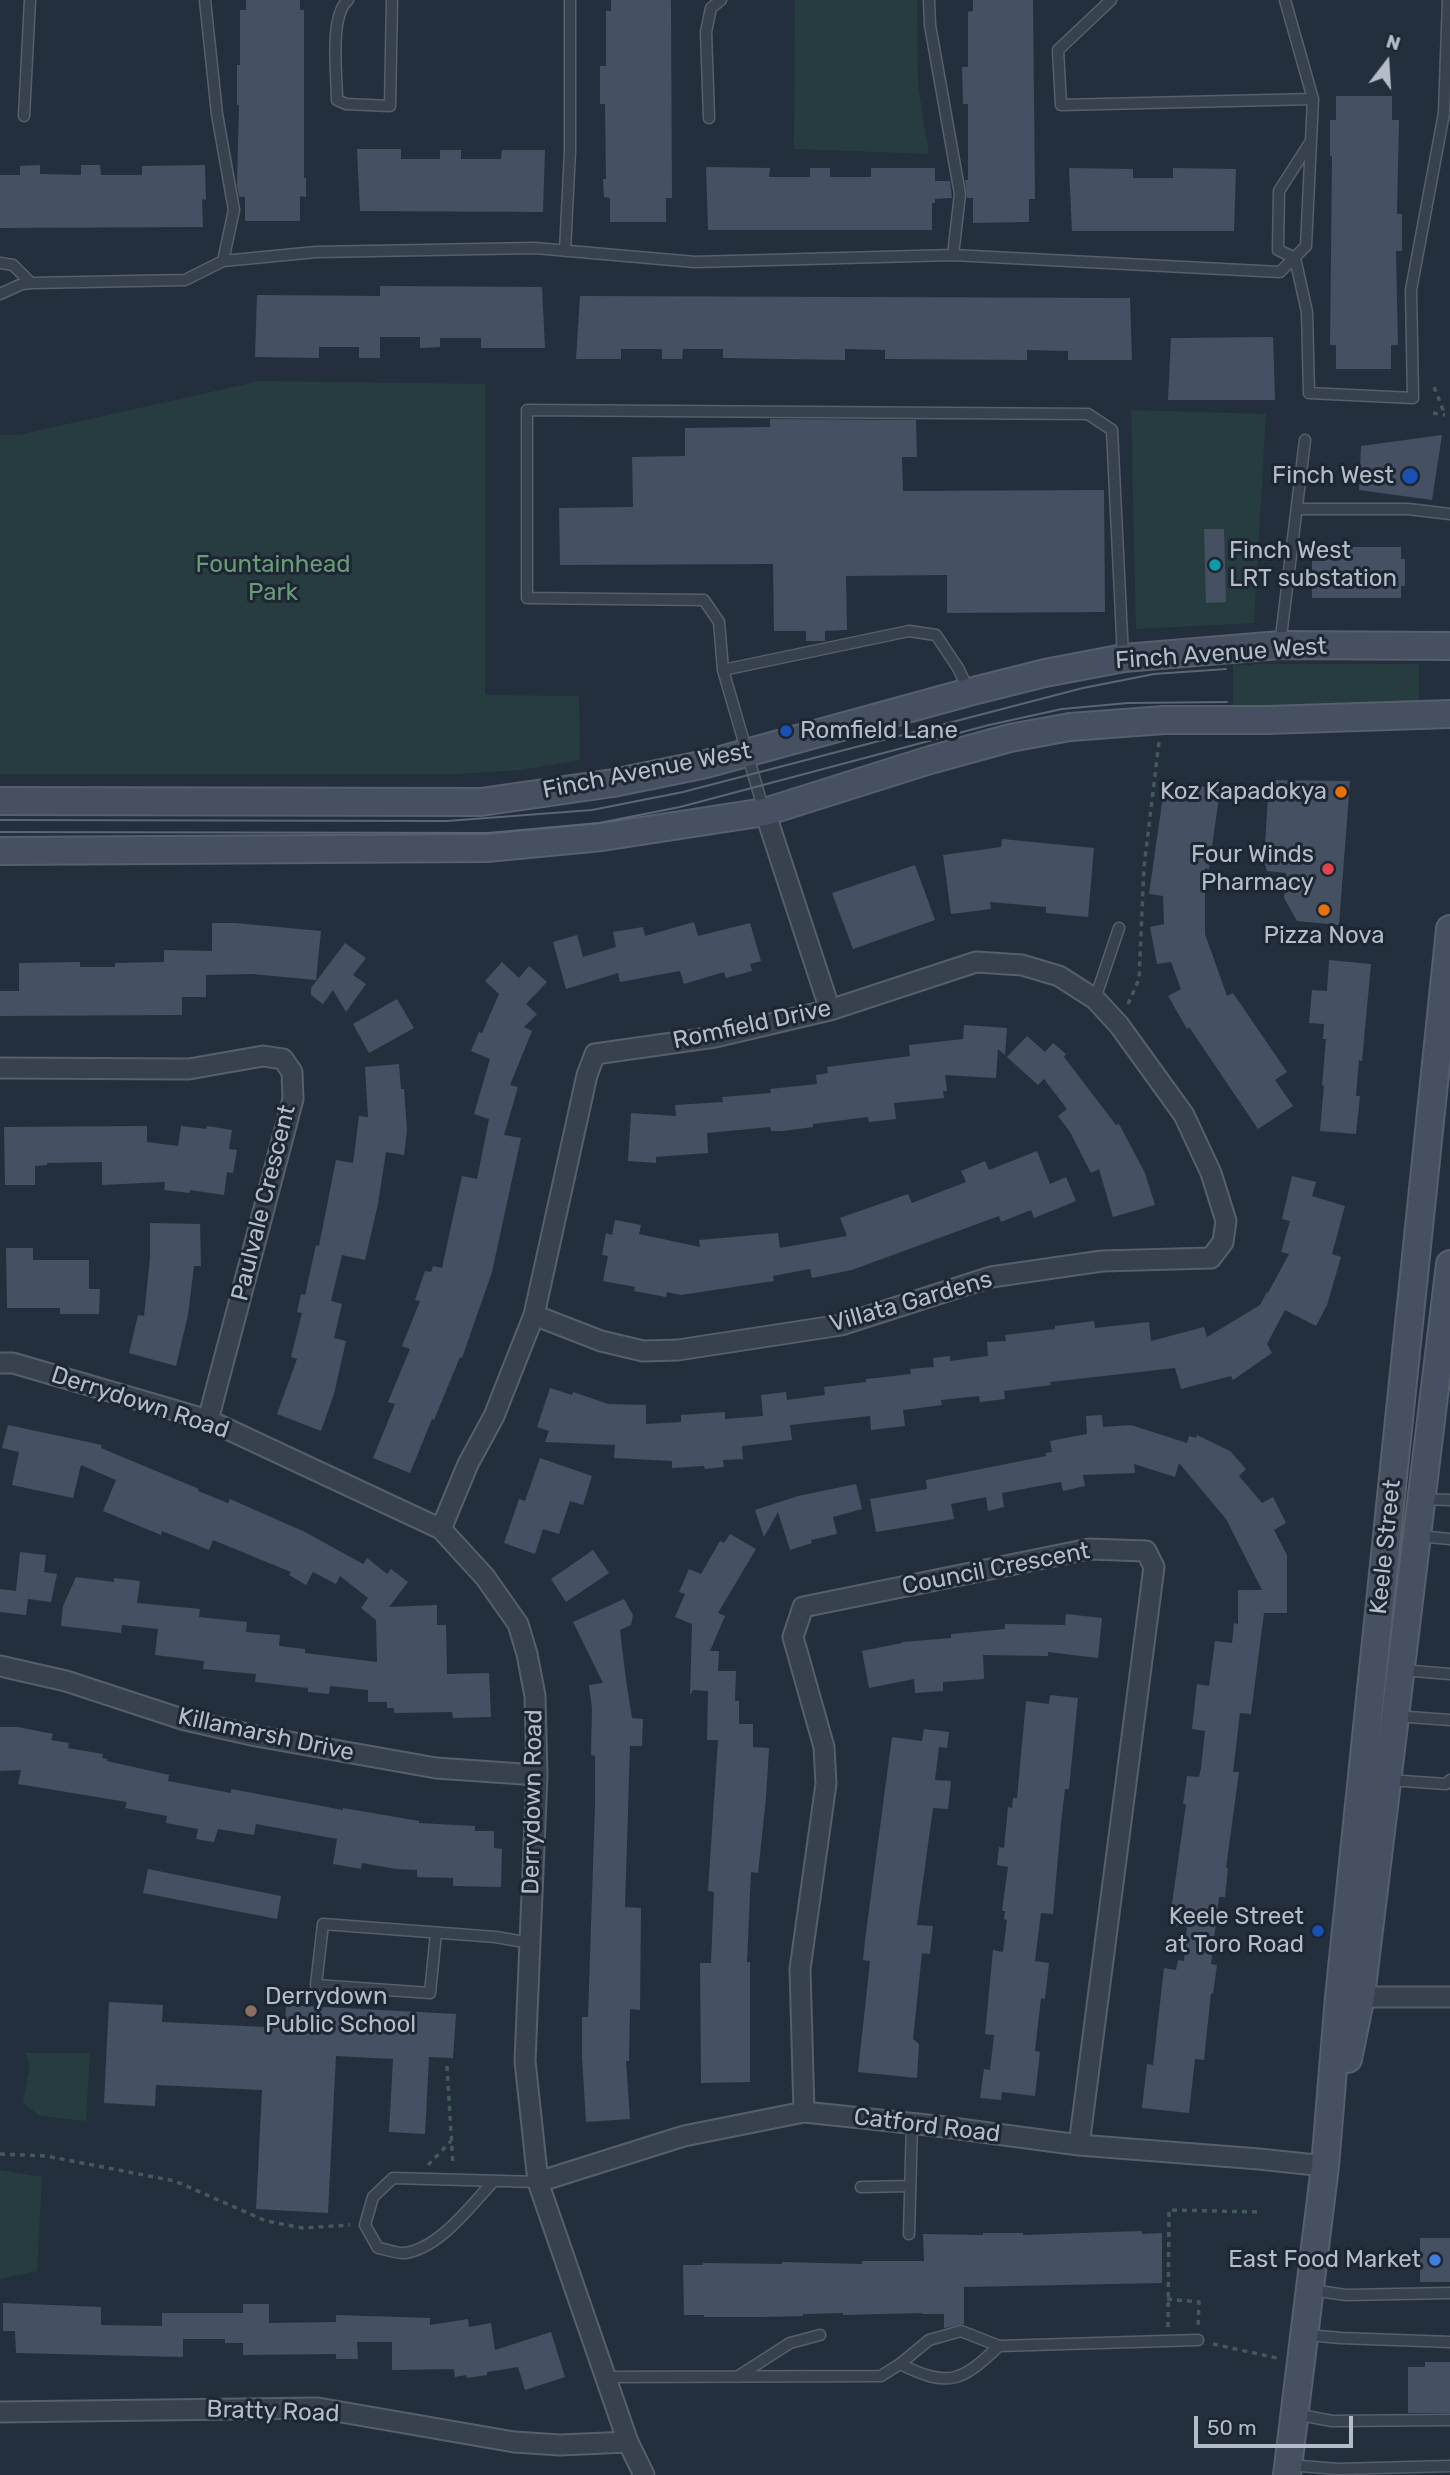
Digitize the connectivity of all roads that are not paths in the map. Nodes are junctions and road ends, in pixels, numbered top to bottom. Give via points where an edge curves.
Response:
1 (30, 0) edge
2 (205, 0) edge
3 (348, 0) edge
4 (392, 0) edge
5 (570, 0) edge
6 (721, 0) edge
7 (929, 0) edge
8 (1111, 0) edge
9 (1285, 0) edge
10 (1448, 0) edge
11 (1313, 99) junction
12 (24, 116) dead end
13 (709, 118) dead end
14 (1311, 140) junction
15 (565, 251) junction
16 (953, 255) junction
17 (1295, 258) junction
18 (223, 261) junction
19 (0, 263) edge
20 (31, 283) junction
21 (0, 294) edge
22 (1305, 440) dead end
23 (1297, 509) junction
24 (1450, 514) edge
25 (1280, 645) junction
26 (1450, 646) edge
27 (1124, 658) junction
28 (723, 670) junction
29 (969, 692) junction
30 (1450, 714) edge
31 (746, 752) junction
32 (0, 801) edge
33 (765, 812) junction
34 (0, 851) edge
35 (1119, 928) dead end
36 (1450, 929) edge
37 (1095, 999) junction
38 (830, 1010) junction
39 (0, 1068) edge
40 (1211, 1258) joint
41 (1450, 1264) edge
42 (534, 1315) junction
43 (1446, 1329) edge
44 (0, 1363) edge
45 (1443, 1374) edge
46 (208, 1420) junction
47 (1421, 1499) junction
48 (1450, 1500) edge
49 (441, 1529) junction
50 (1417, 1536) junction
51 (1450, 1539) edge
52 (0, 1666) edge
53 (1401, 1670) junction
54 (1450, 1674) edge
55 (1395, 1716) junction
56 (1450, 1720) edge
57 (537, 1775) junction
58 (1387, 1780) junction
59 (1450, 1780) edge
60 (436, 1933) junction
61 (530, 1943) junction
62 (1350, 1997) junction
63 (1450, 1997) edge
64 (804, 2112) junction
65 (912, 2123) junction
66 (1079, 2145) junction
67 (1325, 2166) junction
68 (494, 2182) junction
69 (538, 2182) junction
70 (861, 2186) dead end
71 (910, 2186) junction
72 (909, 2234) dead end
73 (1310, 2290) junction
74 (1450, 2293) edge
75 (1305, 2334) junction
76 (820, 2335) dead end
77 (1198, 2340) road end
78 (1450, 2342) edge
79 (999, 2346) junction
80 (900, 2364) junction
81 (607, 2377) junction
82 (736, 2378) junction
83 (0, 2412) edge
84 (1294, 2414) junction
85 (1450, 2420) edge
86 (628, 2442) junction
87 (1450, 2466) edge
88 (1287, 2470) edge
89 (1394, 2471) edge
90 (644, 2475) edge

1 - 12 lane
2 - 18 lane via 234,210
3 - 4 lane via 342,5 336,30 337,100 390,106
5 - 15 lane
6 - 13 lane via 710,8 706,32
7 - 16 lane via 960,194
8 - 11 lane via 1058,50 1061,105
9 - 11 lane
10 - 17 lane via 1444,113 1411,290 1413,398 1309,393 1307,312
11 - 14 lane
14 - 17 lane via 1306,246
14 - 17 lane via 1279,191 1278,250
15 - 16 lane via 695,262
15 - 18 lane via 316,252
16 - 17 lane via 1280,272
18 - 20 lane via 185,280
19 - 20 lane via 13,265
20 - 21 lane
22 - 23 lane
23 - 24 lane via 1408,509
23 - 25 lane
25 - 26 main road, Finch Avenue West
25 - 27 main road, Finch Avenue West
27 - 28 lane via 1112,430 1088,414 527,410 527,598 704,600 719,622
27 - 29 main road, Finch Avenue West
28 - 29 lane via 909,631 936,635
28 - 31 lane
29 - 31 main road, Finch Avenue West
30 - 33 main road via 1164,720 1070,727 930,760
31 - 32 main road, Finch Avenue West via 613,783 481,802
31 - 33 lane
33 - 34 main road via 487,849
33 - 38 street
35 - 37 lane
36 - 62 main road, Keele Street
37 - 38 street, Romfield Drive via 1059,976 1022,965 976,962
37 - 40 street, Romfield Drive via 1184,1115 1211,1173 1226,1222 1223,1242
38 - 42 street, Romfield Drive via 715,1037 595,1054
39 - 46 street, Paulvale Crescent via 189,1069 263,1056 282,1059 292,1072 293,1099
40 - 42 street, Villata Gardens via 1102,1261 991,1276 841,1325 678,1350 643,1351 601,1341
41 - 43 main road, Keele Street
42 - 49 street, Romfield Drive via 494,1416
43 - 45 main road, Keele Street
44 - 46 street, Derrydown Road
45 - 47 main road, Keele Street
46 - 49 street, Derrydown Road
47 - 48 lane
47 - 50 main road, Keele Street
49 - 57 street, Derrydown Road via 485,1577 518,1624 535,1696
50 - 51 lane
50 - 53 main road, Keele Street
52 - 57 street, Killamarsh Drive via 66,1681 184,1720 256,1736 436,1768
53 - 54 lane
53 - 55 main road, Keele Street
55 - 56 lane
55 - 58 main road, Keele Street
57 - 61 street, Derrydown Road
58 - 59 lane via 1446,1784
58 - 62 main road, Keele Street
60 - 60 lane via 323,1924 316,1985 430,1993
60 - 61 lane
61 - 69 street, Derrydown Road via 525,2061
62 - 63 street
62 - 67 main road, Keele Street
64 - 65 street, Catford Road
64 - 66 street, Council Crescent via 800,1969 826,1784 824,1747 793,1637 803,1607 1089,1549 1146,1551 1154,1567
64 - 69 street, Catford Road via 684,2136
65 - 66 street, Catford Road
65 - 71 lane
66 - 67 street, Catford Road
67 - 73 main road, Keele Street
68 - 68 lane via 393,2178 373,2197 365,2225 378,2248 404,2253 428,2244 452,2227
68 - 69 lane
69 - 81 street, Derrydown Road
70 - 71 lane
71 - 72 lane
73 - 74 lane via 1346,2295
73 - 75 main road, Keele Street
75 - 78 lane
75 - 84 main road, Keele Street
76 - 82 lane via 790,2343
77 - 79 lane
79 - 80 lane via 961,2331 929,2340
79 - 80 lane via 968,2374 947,2379 927,2377
80 - 82 lane via 881,2376
81 - 82 lane
81 - 86 street, Derrydown Road
83 - 86 street, Bratty Road via 318,2408 514,2442
84 - 85 lane via 1332,2421
84 - 88 main road, Keele Street
86 - 90 street, Derrydown Road
87 - 89 lane
88 - 89 lane

